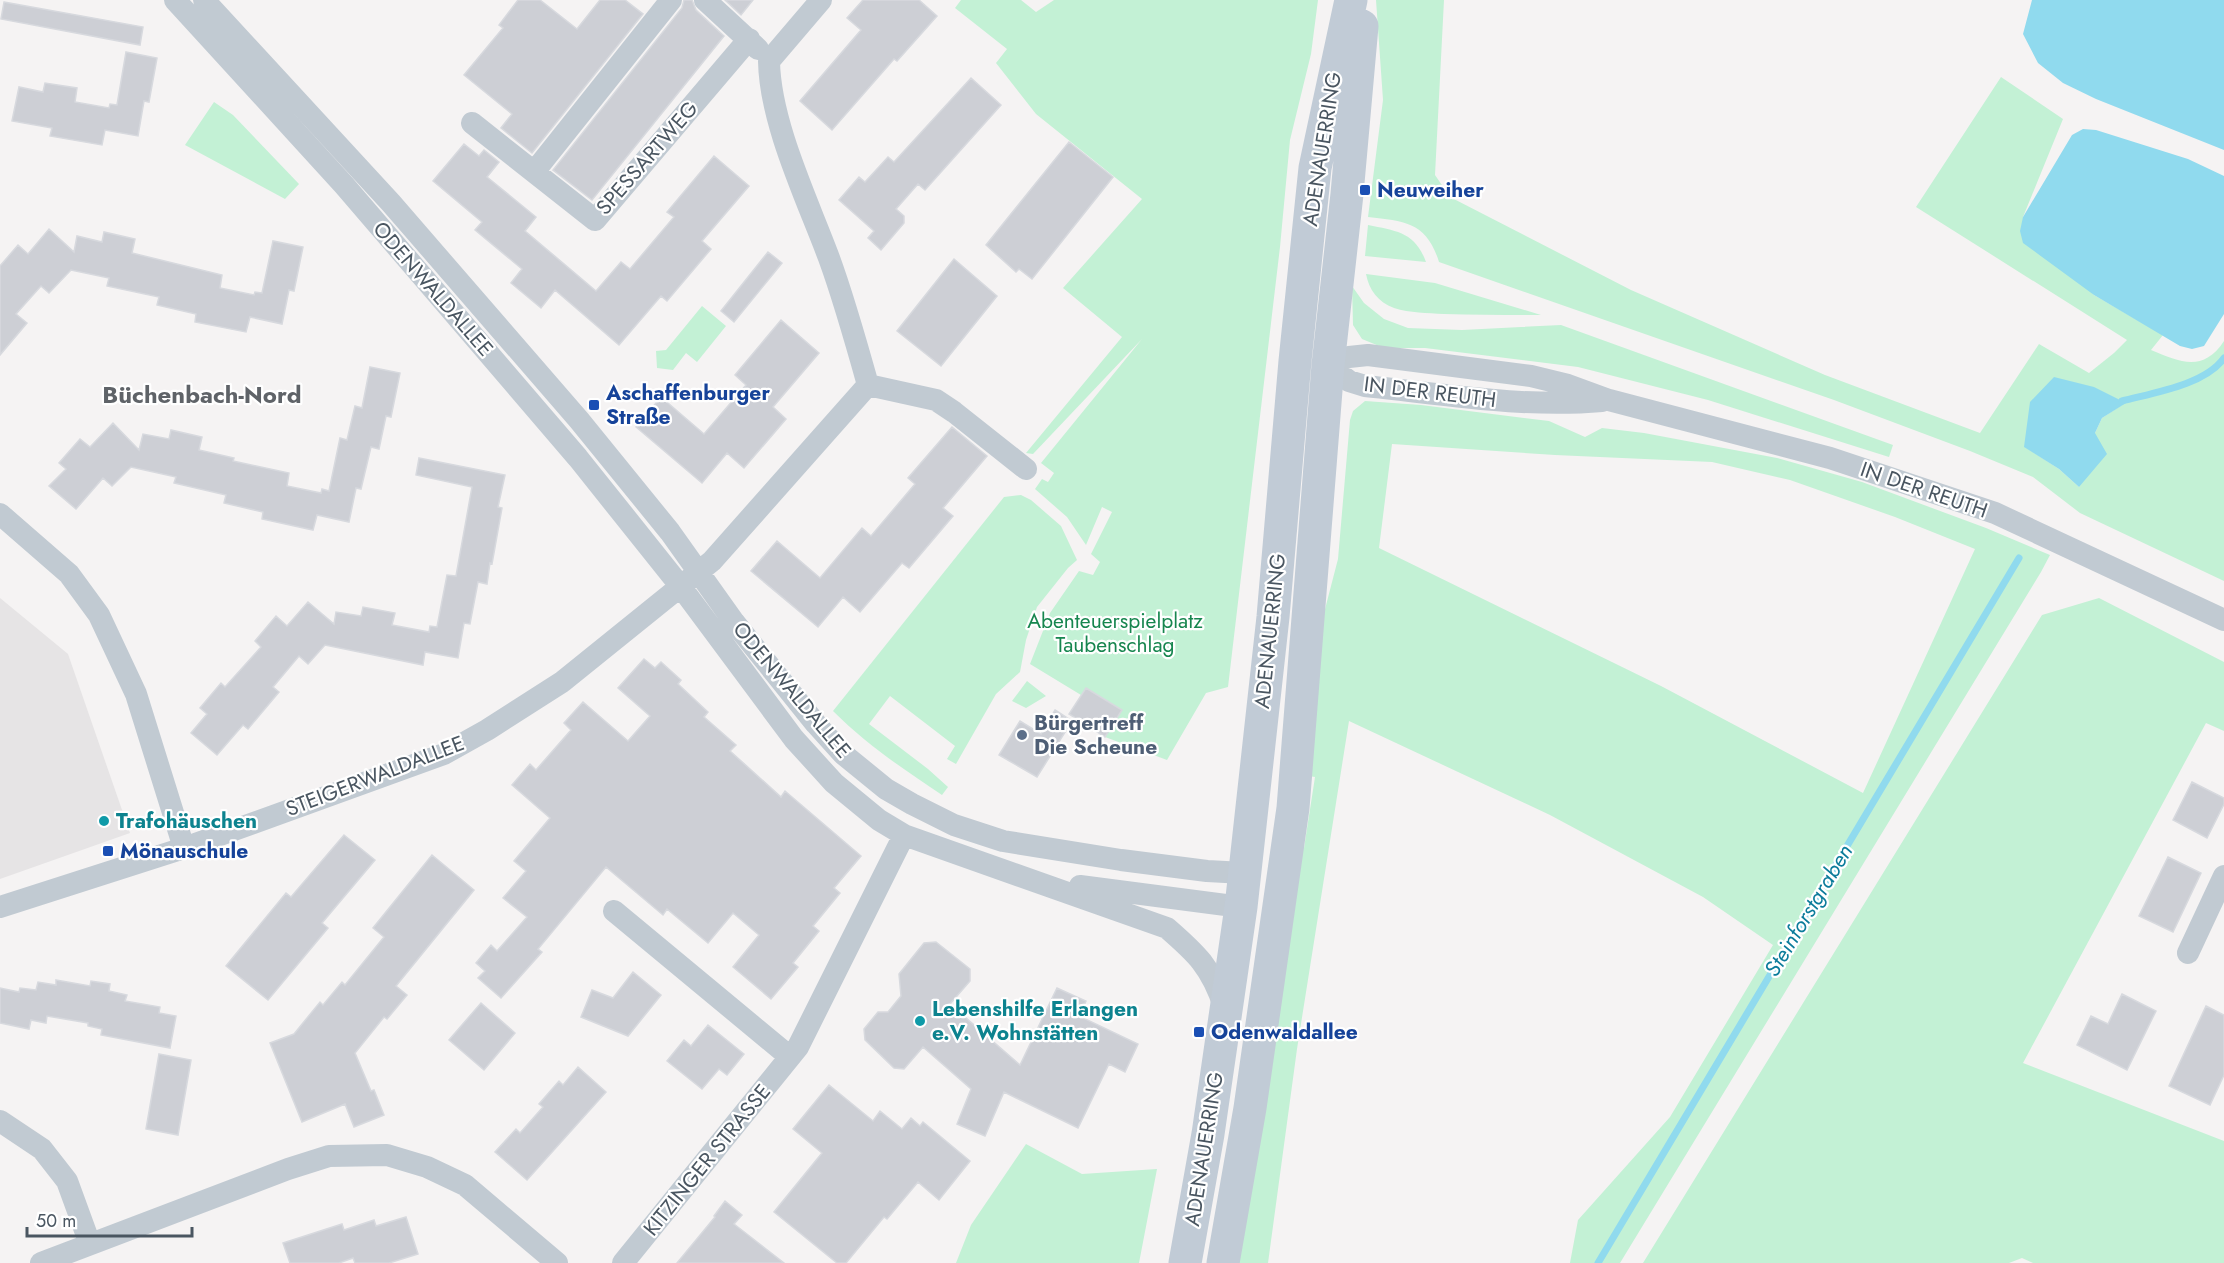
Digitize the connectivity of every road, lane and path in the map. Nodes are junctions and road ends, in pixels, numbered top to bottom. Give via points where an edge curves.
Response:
1 (175, 0) edge
2 (204, 0) edge
3 (671, 0) edge
4 (705, 0) edge
5 (821, 0) edge
6 (1351, 0) edge
7 (1364, 0) edge
8 (749, 39) junction
9 (769, 61) junction
10 (472, 123) dead end
11 (534, 172) junction
12 (1295, 361) junction
13 (1328, 365) junction
14 (868, 385) junction
15 (1609, 400) junction
16 (1026, 469) dead end
17 (0, 514) edge
18 (699, 572) junction
19 (681, 587) junction
20 (2224, 620) edge
21 (904, 835) junction
22 (184, 848) junction
23 (1244, 873) junction
24 (2224, 876) edge
25 (1030, 880) junction
26 (1281, 894) junction
27 (0, 907) edge
28 (1241, 907) junction
29 (614, 911) dead end
30 (2188, 953) dead end
31 (1226, 1010) junction
32 (790, 1057) junction
33 (0, 1121) edge
34 (90, 1244) junction
35 (41, 1263) edge
36 (557, 1263) edge
37 (623, 1263) edge
38 (1185, 1263) edge
39 (1223, 1263) edge

1 - 19 street, ODENWALDALLEE via 370,214 578,458
2 - 18 street, ODENWALDALLEE via 392,203 579,420
3 - 11 street
4 - 8 street
5 - 9 street
6 - 12 main road, ADENAUERRING via 1315,168
7 - 13 main road, ADENAUERRING
8 - 9 street
8 - 11 street, SPESSARTWEG via 595,219
9 - 14 street via 769,85 777,115 848,313
10 - 11 street, SPESSARTWEG
12 - 13 main road
12 - 23 main road, ADENAUERRING
13 - 15 street, IN DER REUTH via 1368,355 1531,376
13 - 15 street, IN DER REUTH via 1349,381 1365,386 1523,403
13 - 26 main road, ADENAUERRING via 1300,740
14 - 16 street via 936,400
14 - 18 street
15 - 20 street, IN DER REUTH via 1830,458 1995,513
17 - 22 street via 69,574 99,615 136,694
18 - 19 street
18 - 23 street, ODENWALDALLEE via 734,622 843,754 886,789 912,804 954,825 1003,841 1121,860
19 - 21 street, ODENWALDALLEE via 802,748 834,783
19 - 22 street, STEIGERWALDALLEE via 562,682 444,754
21 - 25 street, ODENWALDALLEE
21 - 32 street, KITZINGER STRASSE
22 - 27 street, STEIGERWALDALLEE
23 - 26 main road
23 - 28 main road, ADENAUERRING
24 - 30 street
25 - 28 street, ODENWALDALLEE
25 - 31 street, ODENWALDALLEE via 1167,928 1197,953 1216,982
26 - 28 main road
26 - 39 main road, ADENAUERRING
28 - 31 main road, ADENAUERRING
29 - 32 street
31 - 38 main road, ADENAUERRING
32 - 37 street, KITZINGER STRASSE
33 - 34 street via 42,1149 67,1181
34 - 35 street
34 - 36 street via 288,1168 329,1156 387,1155 427,1167 465,1185

